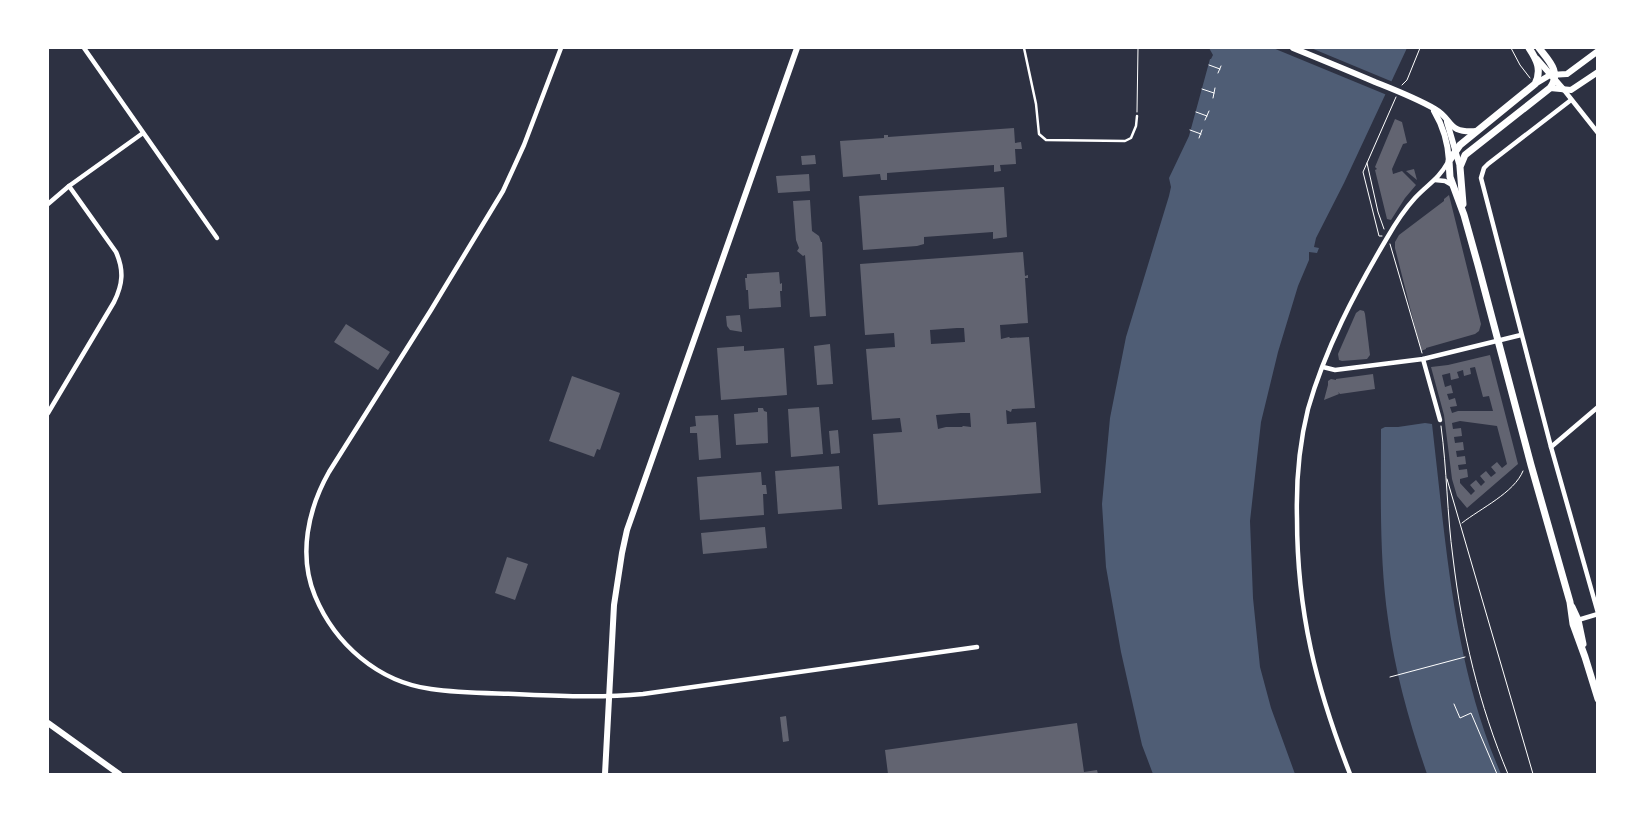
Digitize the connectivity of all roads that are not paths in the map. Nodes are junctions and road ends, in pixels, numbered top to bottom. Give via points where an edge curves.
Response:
1 (84, 48) edge
2 (561, 48) edge
3 (797, 48) edge
4 (1024, 48) edge
5 (1292, 48) edge
6 (1529, 48) edge
7 (1538, 48) edge
8 (1598, 51) edge
9 (1535, 57) junction
10 (1598, 72) edge
11 (1567, 74) junction
12 (1553, 77) junction
13 (1535, 84) junction
14 (1550, 88) junction
15 (1564, 90) junction
16 (1571, 100) junction
17 (1432, 108) junction
18 (1137, 116) road end
19 (1446, 122) junction
20 (1476, 131) junction
21 (143, 133) junction
22 (1598, 133) edge
23 (1447, 146) junction
24 (1456, 150) junction
25 (1468, 151) junction
26 (1449, 161) junction
27 (1460, 167) junction
28 (1435, 180) junction
29 (1452, 184) junction
30 (69, 186) junction
31 (48, 204) edge
32 (1464, 215) junction
33 (217, 238) dead end
34 (1522, 336) junction
35 (1498, 341) junction
36 (1423, 359) junction
37 (1323, 367) junction
38 (1598, 407) edge
39 (48, 413) edge
40 (1440, 420) road end
41 (1551, 447) junction
42 (1570, 602) junction
43 (1598, 613) edge
44 (1578, 620) junction
45 (977, 647) dead end
46 (1586, 657) junction
47 (609, 697) junction
48 (1598, 699) edge
49 (48, 723) edge
50 (119, 774) edge
51 (605, 774) edge
52 (1350, 774) edge

1 - 21 street
2 - 47 street via 524,145 502,192 322,484 310,523 306,554 311,586 334,631 360,658 392,678 430,689
3 - 47 main road via 627,530 614,605
4 - 18 lane via 1042,138 1125,141 1131,138
5 - 17 main road
6 - 9 main road
7 - 12 main road via 1553,66
8 - 11 main road
9 - 12 main road
9 - 13 main road via 1539,70
10 - 15 main road via 1573,89
11 - 12 main road
11 - 15 main road
12 - 13 main road
12 - 14 main road
12 - 15 main road
13 - 20 main road
14 - 15 main road
14 - 25 main road
15 - 16 street
16 - 22 street
16 - 34 street via 1488,164 1482,175
17 - 19 main road via 1442,114
17 - 23 main road via 1440,121
19 - 20 main road via 1462,131
19 - 24 main road
20 - 24 main road
21 - 30 street
21 - 33 street
23 - 24 main road
23 - 26 main road
24 - 25 main road
24 - 26 main road
24 - 27 main road
25 - 27 main road
26 - 28 street
26 - 29 main road
27 - 32 main road
28 - 29 street
28 - 37 street via 1413,200 1388,237 1354,296
29 - 32 main road
30 - 31 street
30 - 39 street via 116,252 123,277 119,293
32 - 35 main road
34 - 35 street
34 - 41 street
35 - 36 street
35 - 42 main road
36 - 37 street via 1335,370
36 - 40 street
37 - 52 street via 1300,448 1297,548 1311,654
38 - 41 street
41 - 43 street
42 - 44 main road
42 - 46 main road via 1573,624
43 - 44 street
44 - 46 main road
45 - 47 street
46 - 48 main road
47 - 51 main road
49 - 50 main road

